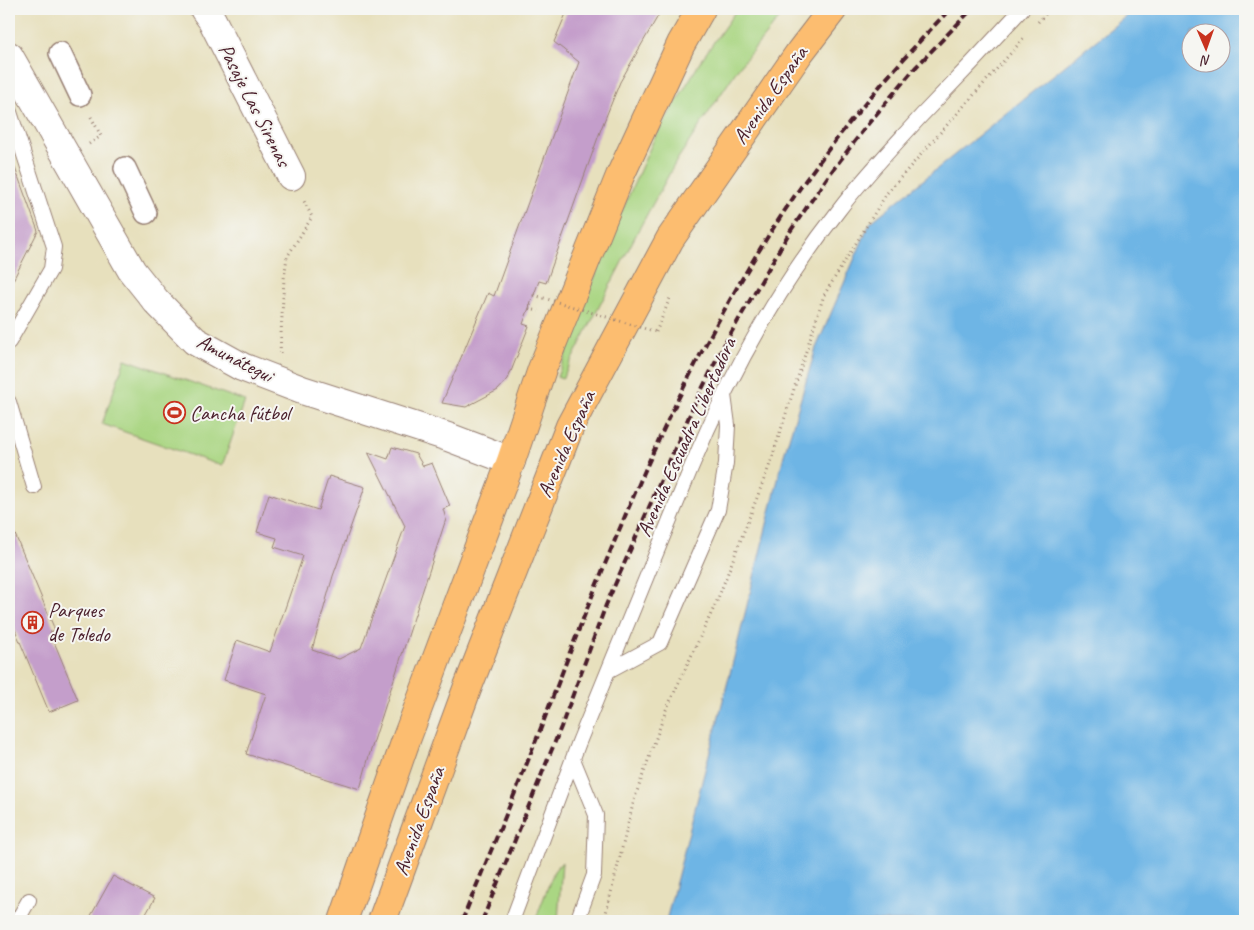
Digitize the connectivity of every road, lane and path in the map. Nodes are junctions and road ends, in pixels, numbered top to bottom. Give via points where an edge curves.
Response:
1 (204, 9) edge
2 (701, 9) edge
3 (833, 9) edge
4 (1022, 9) edge
5 (1050, 9) edge
6 (1037, 24) dead end
7 (1031, 31) dead end
8 (60, 53) dead end
9 (9, 56) edge
10 (80, 95) joint
11 (16, 104) edge
12 (67, 158) junction
13 (125, 168) dead end
14 (291, 176) joint
15 (146, 213) dead end
16 (673, 292) dead end
17 (534, 295) dead end
18 (9, 342) edge
19 (282, 357) dead end
20 (724, 395) junction
21 (9, 402) edge
22 (511, 461) junction
23 (34, 487) dead end
24 (608, 671) junction
25 (573, 759) junction
26 (29, 900) dead end
27 (17, 921) edge
28 (343, 921) edge
29 (382, 921) edge
30 (512, 921) edge
31 (577, 921) edge
32 (604, 921) edge

1 - 14 street, Pasaje Las Sirenas
2 - 22 main road, Avenida España via 681,44 620,176 542,369
3 - 29 main road, Avenida España via 670,239 570,426 467,689
4 - 20 lane, Avenida Escuadra Libertadora via 872,169 839,210 778,296
5 - 6 path
7 - 32 path via 887,193 824,295 770,464 717,600 666,710 634,800
8 - 10 street
9 - 11 street, Amunátegui
10 - 12 path via 101,136
11 - 12 street, Amunátegui
11 - 18 lane via 54,247 51,269
12 - 22 street, Amunátegui via 132,271 195,341 242,367 302,390
13 - 15 street
14 - 19 path via 312,217 287,258 279,351
16 - 17 path, bridge via 656,332
20 - 24 lane, Avenida Escuadra Libertadora via 709,424
20 - 24 lane via 728,425 718,510 660,643
21 - 23 lane
22 - 28 main road, Avenida España via 406,740
24 - 25 lane, Avenida Escuadra Libertadora
25 - 30 lane, Avenida Escuadra Libertadora
25 - 31 lane via 596,816 594,876
26 - 27 lane

